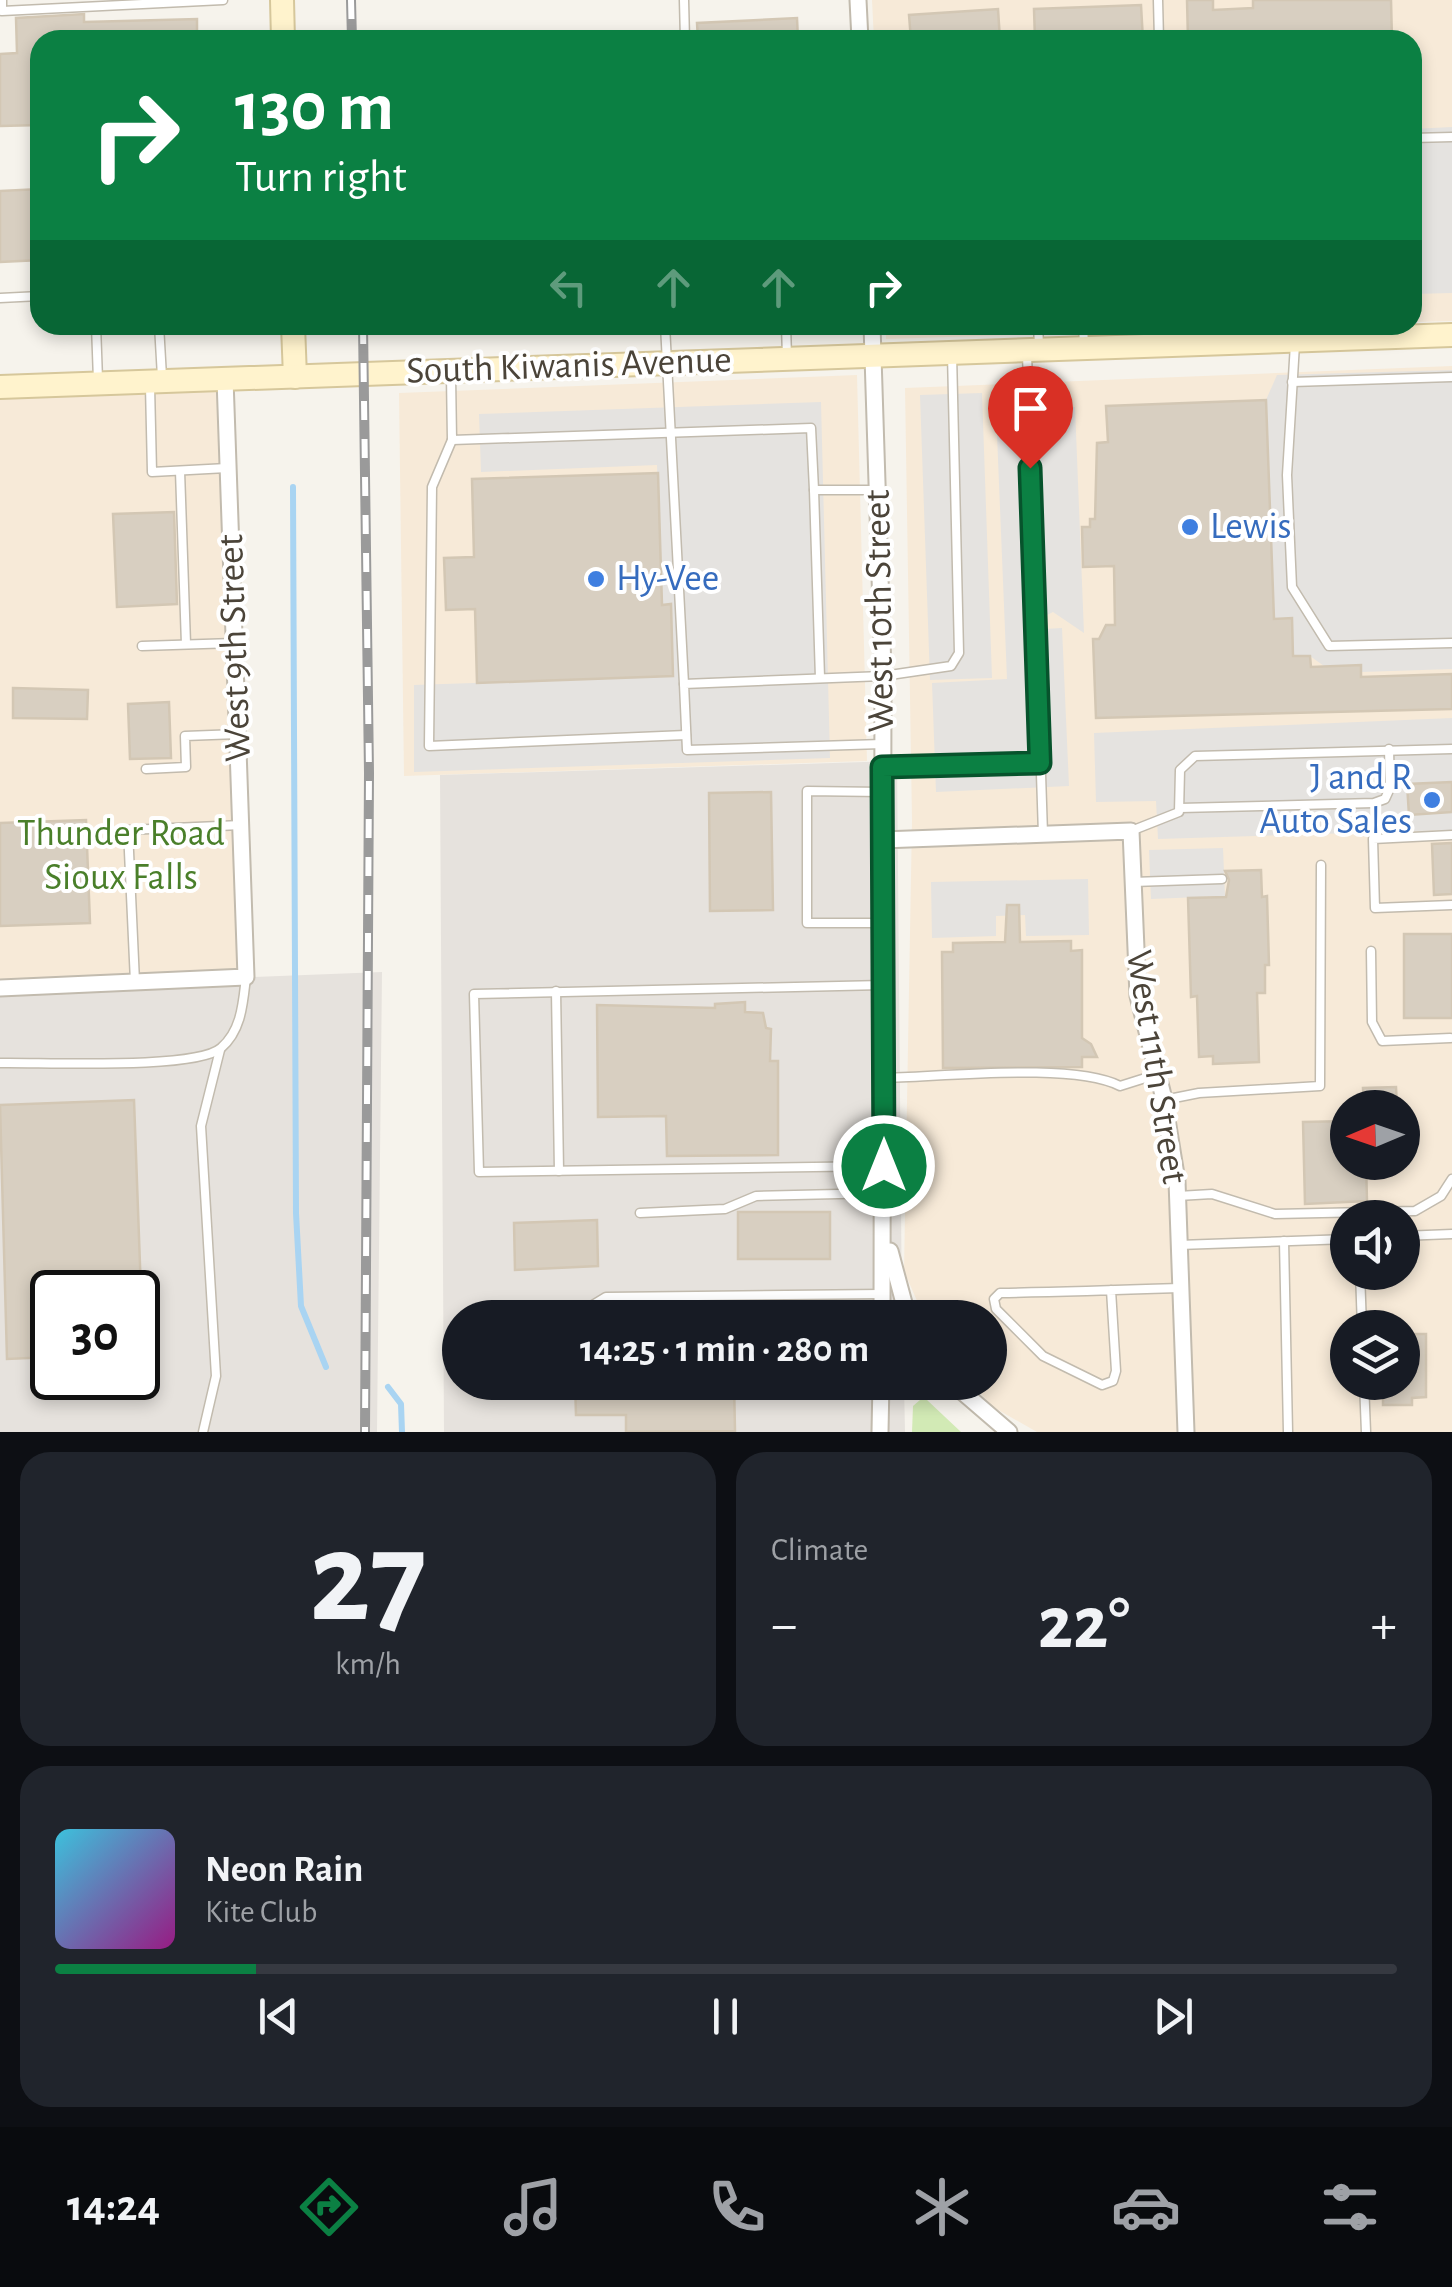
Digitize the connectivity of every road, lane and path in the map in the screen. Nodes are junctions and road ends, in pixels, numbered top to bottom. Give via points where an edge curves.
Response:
1 (2, 0) edge
2 (223, 0) edge
3 (282, 0) edge
4 (684, 0) edge
5 (858, 0) edge
6 (1158, 0) edge
7 (283, 30) edge
8 (686, 30) edge
9 (860, 30) edge
10 (1159, 30) edge
11 (1452, 136) edge
12 (1422, 138) edge
13 (30, 296) edge
14 (0, 298) edge
15 (96, 335) edge
16 (158, 335) edge
17 (293, 335) edge
18 (666, 335) edge
19 (786, 335) edge
20 (872, 335) edge
21 (1126, 335) edge
22 (1189, 335) edge
23 (1452, 335) edge
24 (1083, 336) edge
25 (1034, 340) edge
26 (1295, 340) junction
27 (952, 351) junction
28 (873, 353) junction
29 (787, 357) junction
30 (669, 362) junction
31 (450, 371) junction
32 (1452, 376) edge
33 (295, 377) junction
34 (225, 379) junction
35 (156, 382) junction
36 (1292, 382) junction
37 (98, 384) junction
38 (0, 388) edge
39 (672, 434) junction
40 (452, 440) junction
41 (228, 468) junction
42 (180, 471) junction
43 (814, 490) junction
44 (877, 490) junction
45 (234, 642) junction
46 (1452, 643) edge
47 (186, 644) junction
48 (142, 646) dead end
49 (883, 676) junction
50 (820, 678) junction
51 (684, 684) junction
52 (238, 734) junction
53 (686, 734) junction
54 (882, 744) junction
55 (1389, 749) junction
56 (1452, 749) edge
57 (1040, 763) junction
58 (882, 767) junction
59 (146, 769) dead end
60 (882, 792) junction
61 (1180, 808) junction
62 (241, 826) junction
63 (1131, 831) junction
64 (1043, 834) junction
65 (1452, 835) edge
66 (882, 840) junction
67 (1321, 865) dead end
68 (1222, 880) dead end
69 (1133, 882) junction
70 (1452, 906) edge
71 (883, 923) junction
72 (1372, 952) dead end
73 (246, 977) junction
74 (134, 982) junction
75 (883, 985) junction
76 (0, 988) edge
77 (556, 992) junction
78 (1450, 1038) edge
79 (220, 1050) junction
80 (0, 1063) edge
81 (1158, 1074) junction
82 (884, 1078) junction
83 (1164, 1100) junction
84 (884, 1166) junction
85 (559, 1171) junction
86 (1452, 1179) edge
87 (1178, 1196) junction
88 (884, 1198) junction
89 (640, 1213) dead end
90 (1452, 1234) edge
91 (1420, 1235) edge
92 (1330, 1239) edge
93 (1284, 1241) junction
94 (1179, 1245) junction
95 (1180, 1288) junction
96 (1111, 1290) junction
97 (882, 1294) junction
98 (601, 1300) edge
99 (882, 1300) edge
100 (902, 1300) edge
101 (881, 1400) edge
102 (972, 1400) edge
103 (1365, 1400) edge
104 (203, 1432) edge
105 (880, 1432) edge
106 (1009, 1432) edge
107 (1186, 1432) edge
108 (1288, 1432) edge
109 (1366, 1432) edge

1 - 2 lane via 2,11
3 - 7 main road
4 - 8 lane
5 - 9 street
6 - 10 lane
11 - 12 lane
13 - 14 lane
15 - 37 lane
16 - 35 lane
17 - 33 main road
18 - 30 lane
19 - 29 lane
20 - 28 street, West 10th Street
21 - 24 main road, South Kiwanis Avenue
22 - 26 main road, South Kiwanis Avenue
23 - 26 main road, South Kiwanis Avenue
24 - 25 main road, South Kiwanis Avenue
25 - 27 main road, South Kiwanis Avenue
25 - 57 lane
26 - 36 lane
27 - 28 main road, South Kiwanis Avenue
27 - 49 lane via 960,653 941,671
28 - 29 main road, South Kiwanis Avenue
28 - 44 street, West 10th Street
29 - 30 main road, South Kiwanis Avenue
30 - 31 main road, South Kiwanis Avenue
30 - 39 lane
31 - 33 main road, South Kiwanis Avenue
31 - 40 lane
32 - 36 lane
33 - 34 main road, South Kiwanis Avenue
34 - 35 main road, South Kiwanis Avenue
34 - 41 street, West 9th Street
35 - 37 main road, South Kiwanis Avenue
35 - 42 lane via 152,472
36 - 46 lane via 1286,474 1292,587 1329,646
37 - 38 main road, South Kiwanis Avenue
39 - 40 lane
39 - 43 lane via 811,428
39 - 51 lane
40 - 53 lane via 432,487 429,746
41 - 42 lane
41 - 45 street, West 9th Street
42 - 47 lane
43 - 44 lane
43 - 50 lane
44 - 49 street, West 10th Street
45 - 47 lane
45 - 52 street, West 9th Street
47 - 48 lane
49 - 50 lane
49 - 54 street, West 10th Street
50 - 51 lane
51 - 53 lane
52 - 59 lane via 185,736 186,767
52 - 62 street, West 9th Street
53 - 54 lane via 687,750
54 - 58 street, West 10th Street
55 - 56 lane
55 - 61 lane via 1194,756 1180,770
55 - 61 lane via 1390,788 1386,799 1374,803
57 - 58 lane
57 - 64 lane
58 - 60 street, West 10th Street
60 - 66 street, West 10th Street
60 - 71 lane via 808,791 807,923
61 - 63 lane
62 - 73 street, West 9th Street
62 - 74 lane via 128,830
63 - 64 street
63 - 69 street, West 11th Street
64 - 66 street
65 - 70 lane via 1373,840 1374,908
66 - 71 street, West 10th Street
67 - 83 lane via 1320,1086
68 - 69 lane
69 - 81 street, West 11th Street via 1138,996
71 - 75 street, West 10th Street
72 - 78 lane via 1372,1022 1382,1042
73 - 74 street
73 - 79 lane via 240,1021
74 - 76 street
75 - 77 lane
75 - 82 street, West 10th Street
77 - 85 lane
77 - 85 lane via 474,994 479,1172
79 - 80 lane via 184,1061
79 - 104 lane via 201,1126 216,1376
81 - 82 lane via 1120,1086 1102,1077 1066,1075
81 - 83 street, West 11th Street
82 - 84 street, West 10th Street
83 - 87 street, West 11th Street
84 - 85 lane
84 - 88 street, West 10th Street
86 - 87 lane via 1441,1196 1415,1211 1275,1214 1212,1194
87 - 94 street, West 11th Street
88 - 89 lane via 756,1196 724,1209
88 - 97 street, West 10th Street
88 - 100 street
90 - 91 lane
92 - 93 lane
93 - 94 lane
93 - 108 lane
94 - 95 street, West 11th Street
95 - 96 lane
95 - 107 street, West 11th Street
96 - 96 lane via 1000,1294 994,1300 1043,1356 1102,1385 1116,1372
97 - 98 lane
97 - 99 street, West 10th Street
101 - 105 street
102 - 106 street
103 - 109 lane

